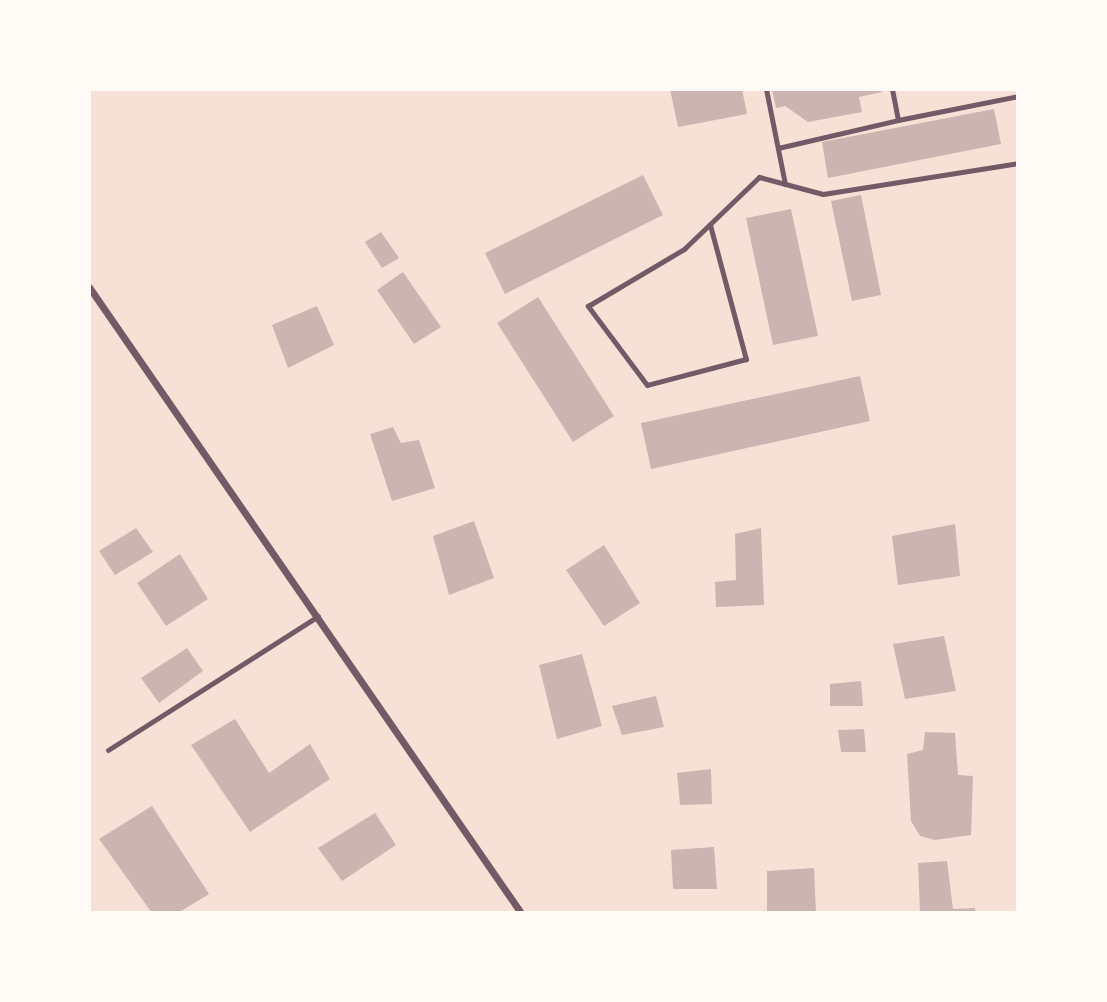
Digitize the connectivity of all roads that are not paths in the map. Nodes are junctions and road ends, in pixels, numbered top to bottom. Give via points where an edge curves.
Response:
1 (766, 89) edge
2 (892, 89) edge
3 (1018, 96) edge
4 (898, 120) junction
5 (778, 148) junction
6 (1018, 163) edge
7 (785, 184) junction
8 (710, 225) junction
9 (89, 287) edge
10 (318, 616) junction
11 (108, 750) dead end
12 (521, 913) edge

1 - 5 lane
2 - 4 lane
3 - 4 lane
4 - 5 lane
5 - 7 lane
6 - 7 lane via 823,194
7 - 8 lane via 759,177
8 - 8 lane via 684,249 588,306 647,385 746,359
9 - 10 street
10 - 11 lane
10 - 12 street

